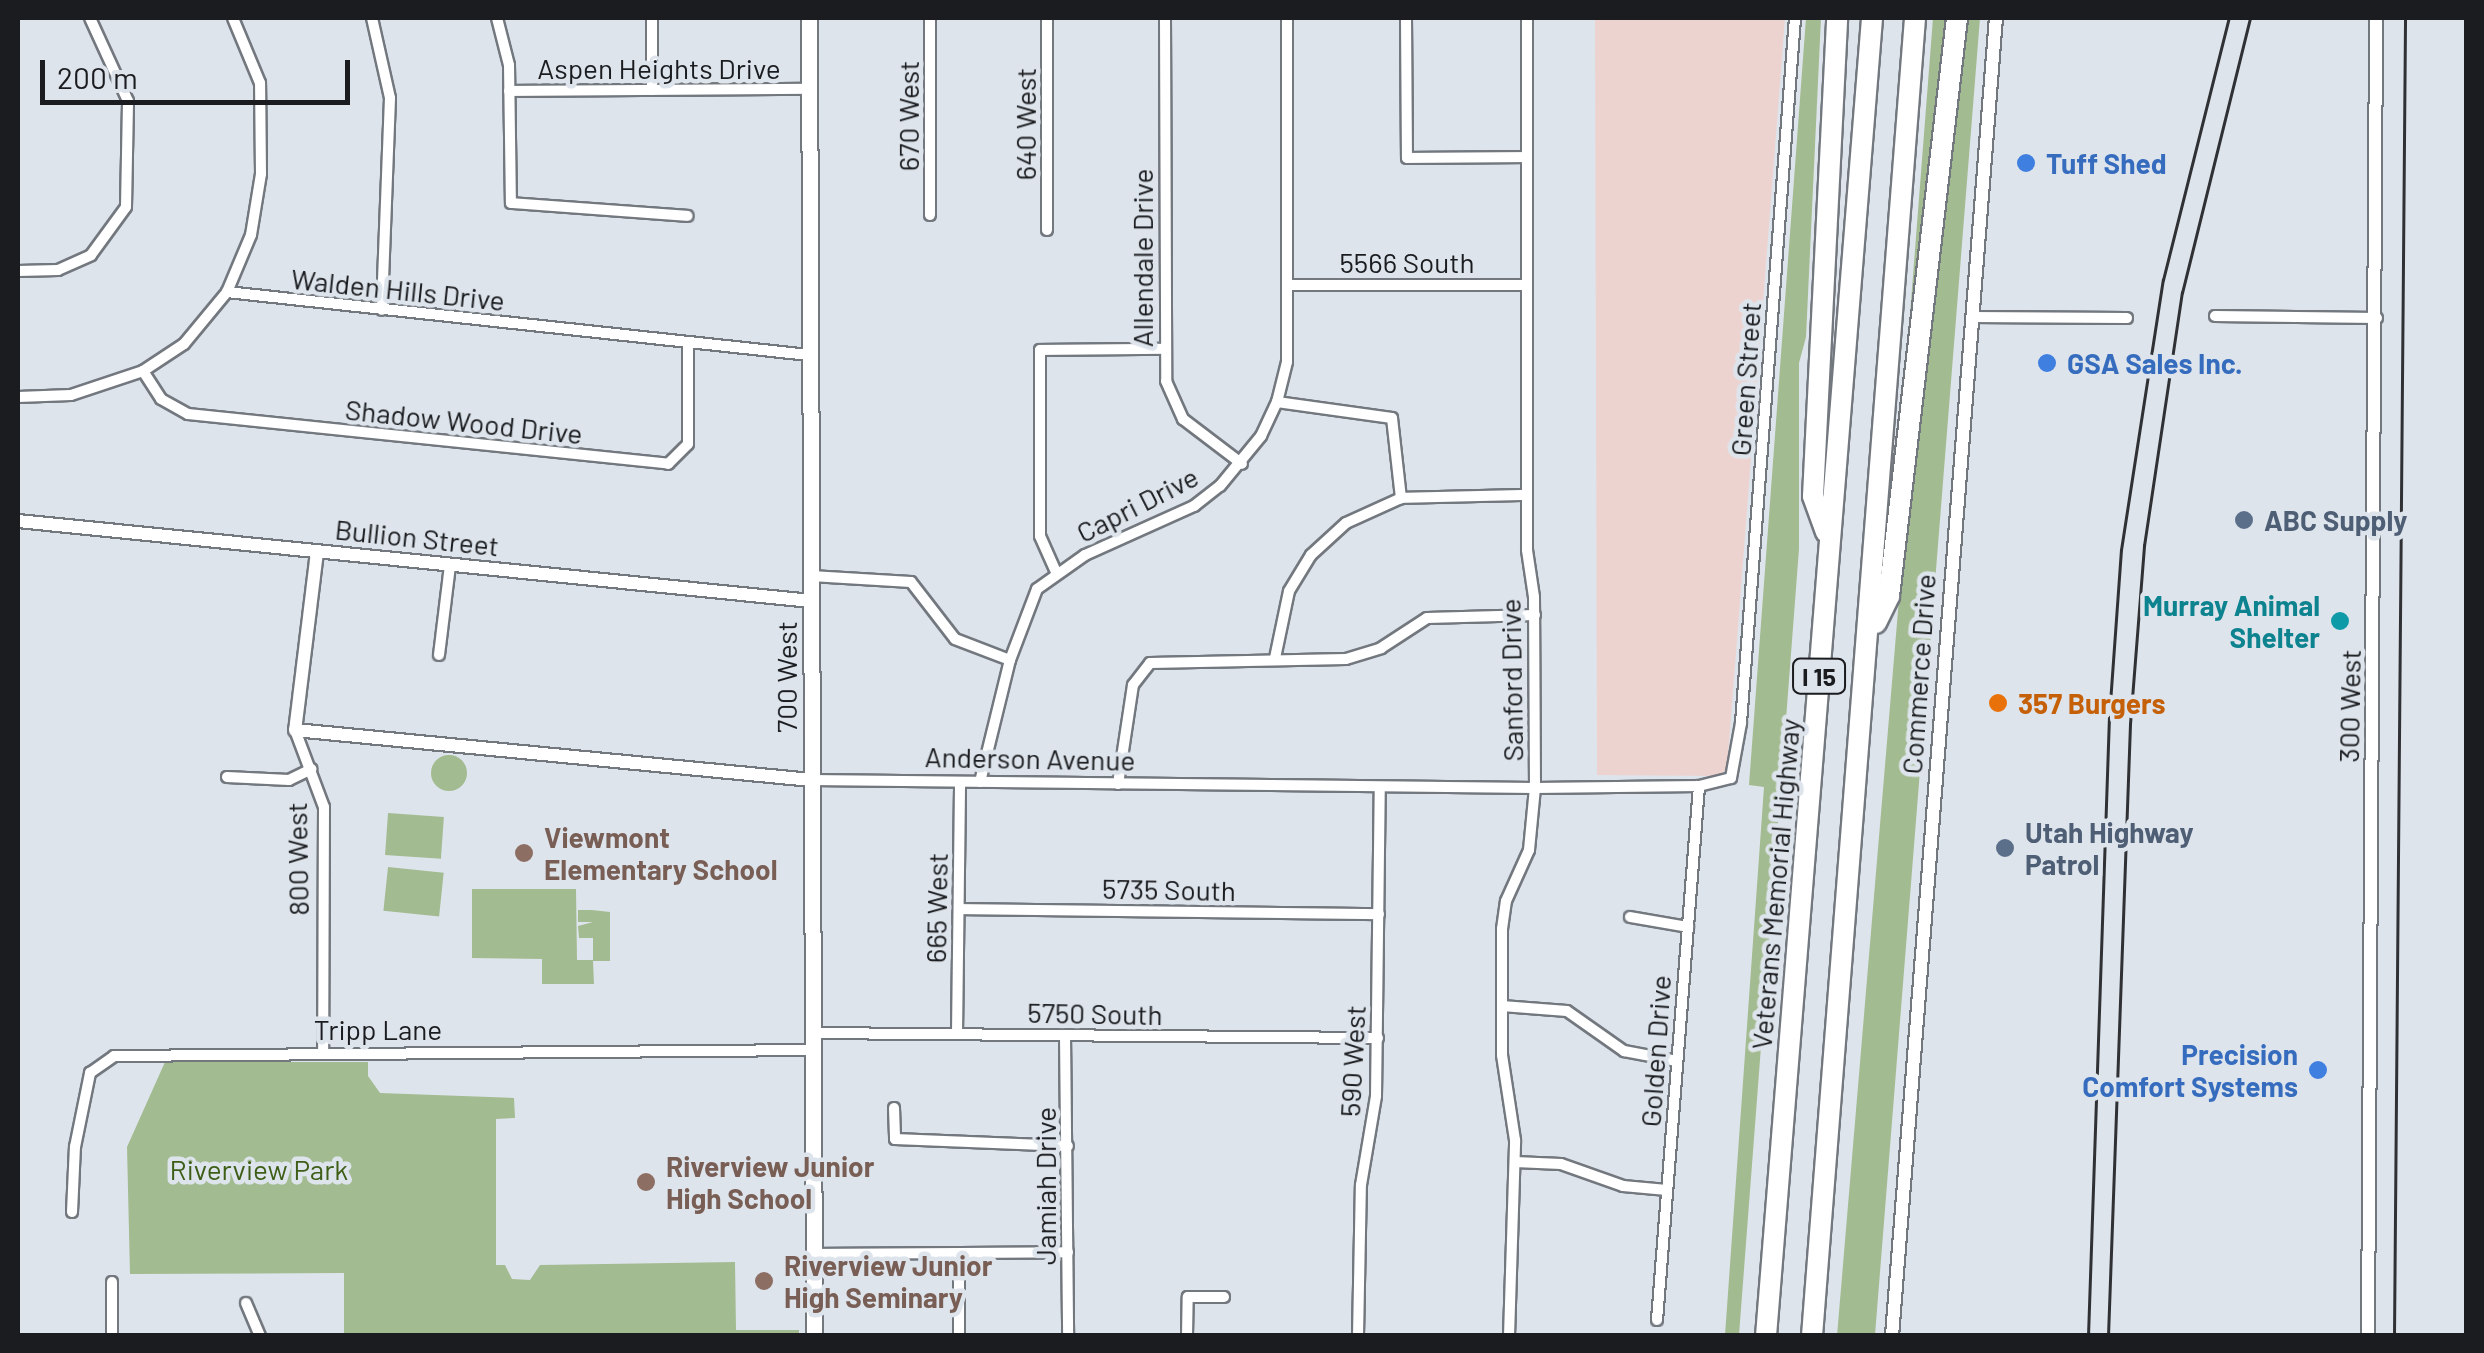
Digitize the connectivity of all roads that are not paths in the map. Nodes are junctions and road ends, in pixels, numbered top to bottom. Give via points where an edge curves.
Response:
1 (90, 18) edge
2 (233, 18) edge
3 (372, 18) edge
4 (497, 18) edge
5 (652, 18) edge
6 (809, 18) edge
7 (930, 18) edge
8 (1047, 18) edge
9 (1165, 18) edge
10 (1287, 18) edge
11 (1406, 18) edge
12 (1526, 18) edge
13 (1795, 18) edge
14 (1837, 18) edge
15 (1872, 18) edge
16 (1915, 18) edge
17 (1957, 18) edge
18 (1996, 18) edge
19 (2376, 18) edge
20 (809, 89) junction
21 (652, 90) junction
22 (509, 91) junction
23 (1527, 157) junction
24 (930, 215) dead end
25 (688, 216) dead end
26 (1047, 230) dead end
27 (18, 271) edge
28 (1287, 284) junction
29 (1527, 285) junction
30 (227, 292) junction
31 (382, 310) junction
32 (2215, 316) dead end
33 (1972, 317) junction
34 (2127, 318) dead end
35 (2377, 318) junction
36 (688, 342) junction
37 (1164, 349) junction
38 (809, 354) junction
39 (144, 372) junction
40 (18, 397) edge
41 (1277, 402) junction
42 (1242, 464) junction
43 (1527, 495) junction
44 (1401, 498) junction
45 (18, 521) edge
46 (1830, 541) junction
47 (317, 552) junction
48 (450, 566) junction
49 (1056, 572) junction
50 (811, 576) junction
51 (811, 602) junction
52 (1534, 615) junction
53 (1870, 634) junction
54 (439, 655) dead end
55 (1275, 658) junction
56 (1010, 660) junction
57 (294, 730) junction
58 (312, 769) junction
59 (227, 778) dead end
60 (812, 780) junction
61 (960, 782) junction
62 (980, 782) junction
63 (1118, 784) junction
64 (1699, 786) junction
65 (1380, 788) junction
66 (1534, 788) junction
67 (958, 908) junction
68 (1379, 914) junction
69 (1630, 917) dead end
70 (1688, 927) junction
71 (1502, 1006) junction
72 (957, 1034) junction
73 (1065, 1035) junction
74 (1378, 1038) junction
75 (813, 1041) junction
76 (323, 1052) junction
77 (1678, 1061) junction
78 (894, 1108) dead end
79 (1068, 1146) junction
80 (1515, 1162) junction
81 (1667, 1190) junction
82 (72, 1212) dead end
83 (1068, 1252) junction
84 (960, 1253) junction
85 (814, 1254) junction
86 (112, 1282) dead end
87 (1224, 1297) dead end
88 (246, 1303) dead end
89 (1658, 1320) dead end
90 (112, 1336) edge
91 (260, 1336) edge
92 (814, 1336) edge
93 (959, 1336) edge
94 (1068, 1336) edge
95 (1187, 1336) edge
96 (1358, 1336) edge
97 (1509, 1336) edge
98 (1766, 1336) edge
99 (1812, 1336) edge
100 (1892, 1336) edge
101 (2368, 1336) edge

1 - 27 street via 128,102 126,206 91,256 58,270
2 - 30 street via 260,83 261,174 251,235
3 - 31 street via 390,98
4 - 22 street
5 - 21 street
6 - 20 main road, 700 West
7 - 24 street, 670 West
8 - 26 street, 640 West
9 - 37 street, Allendale Drive
10 - 28 street, Capri Drive
11 - 23 street via 1406,158
12 - 23 street, Sanford Drive
13 - 64 street, Green Street via 1739,744 1731,778
14 - 46 highway via 1812,496
15 - 46 highway, Veterans Memorial Highway / I 15
16 - 53 highway, I 15
17 - 53 highway via 1889,596
18 - 33 street, Commerce Drive
19 - 35 street, 300 West
20 - 21 street, Aspen Heights Drive
20 - 38 main road, 700 West
21 - 22 street, Aspen Heights Drive
22 - 25 street via 511,203
23 - 29 street, Sanford Drive
28 - 29 street, 5566 South
28 - 41 street, Capri Drive via 1287,362
29 - 43 street, Sanford Drive
30 - 31 street, Walden Hills Drive
30 - 39 street via 184,344
31 - 36 street, Walden Hills Drive
32 - 35 street
33 - 34 street
33 - 100 street, Commerce Drive
35 - 101 street, 300 West
36 - 38 street, Walden Hills Drive
36 - 39 street, Shadow Wood Drive via 688,444 668,464 188,414 162,399
37 - 42 street, Allendale Drive via 1175,410
37 - 49 street via 1040,350 1040,536
38 - 50 main road, 700 West
39 - 40 street via 71,395
41 - 42 street, Capri Drive
41 - 44 street via 1392,418
42 - 49 street, Capri Drive via 1194,506
43 - 44 street
43 - 52 street, Sanford Drive
44 - 55 street via 1363,513 1312,555 1283,607
45 - 47 street, Bullion Street
46 - 98 highway, Veterans Memorial Highway / I 15
47 - 48 street, Bullion Street
47 - 57 street
48 - 51 street, Bullion Street
48 - 54 street
49 - 56 street, Capri Drive via 1025,610
50 - 51 main road, 700 West
50 - 56 street via 911,582 955,638
51 - 60 main road, 700 West
52 - 55 street via 1426,618 1363,656
52 - 66 street, Sanford Drive
53 - 99 highway, I 15
55 - 63 street via 1150,663 1133,685
56 - 62 street, Capri Drive
57 - 58 street, 800 West
57 - 60 street, Anderson Avenue
58 - 59 street via 288,780
58 - 76 street, 800 West via 324,807
60 - 61 street, Anderson Avenue
60 - 75 main road, 700 West
61 - 62 street, Anderson Avenue
61 - 67 street, 665 West
62 - 63 street, Anderson Avenue
63 - 65 street, Anderson Avenue
64 - 66 street, Anderson Avenue
64 - 70 street, Golden Drive
65 - 66 street, Anderson Avenue
65 - 68 street, 590 West
66 - 71 street, Sanford Drive via 1529,850 1503,916
67 - 68 street, 5735 South
67 - 72 street, 665 West
68 - 74 street, 590 West
69 - 70 street
70 - 77 street, Golden Drive
71 - 77 street via 1567,1011 1624,1051
71 - 80 street, Sanford Drive
72 - 73 street, 5750 South
72 - 75 street, 5750 South
73 - 74 street, 5750 South
73 - 79 street, Jamiah Drive
74 - 96 street, 590 West via 1361,1185
75 - 76 street, Tripp Lane
75 - 85 main road, 700 West
76 - 82 street, Tripp Lane via 105,1059 90,1073 79,1118
77 - 81 street, Golden Drive
78 - 79 street via 895,1139
79 - 83 street, Jamiah Drive
80 - 81 street via 1561,1164 1623,1186
80 - 97 street, Sanford Drive
81 - 89 street, Golden Drive
83 - 84 street
83 - 94 street, Jamiah Drive
84 - 85 street
84 - 93 street
85 - 92 main road, 700 West
86 - 90 street
87 - 95 street via 1188,1297
88 - 91 street

